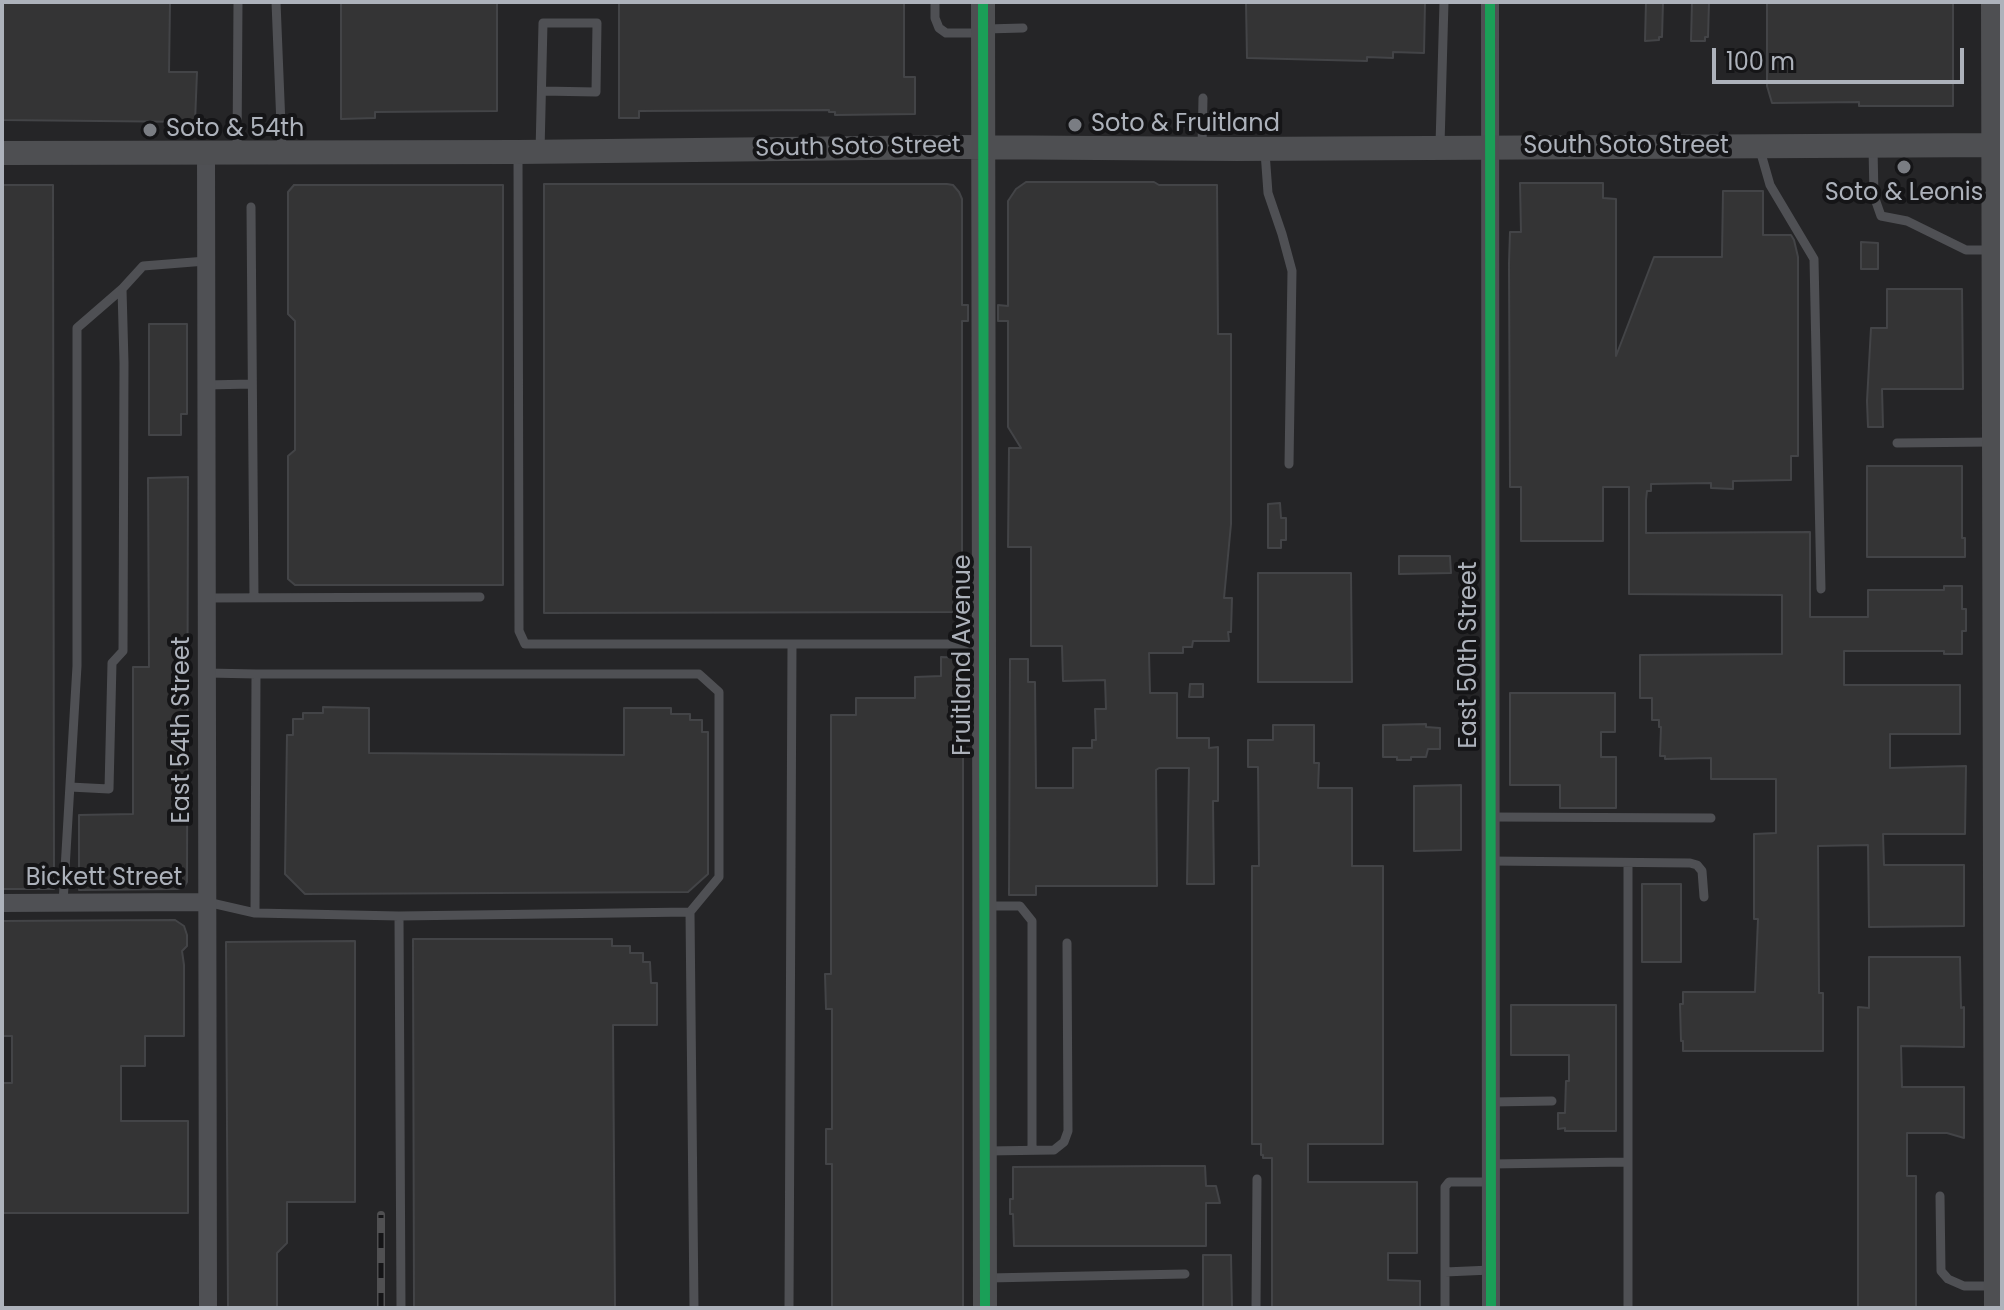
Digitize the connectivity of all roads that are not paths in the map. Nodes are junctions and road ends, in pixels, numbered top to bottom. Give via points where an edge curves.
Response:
1 (238, 2) edge
2 (276, 2) edge
3 (935, 2) edge
4 (983, 2) edge
5 (1444, 2) edge
6 (1490, 2) edge
7 (1993, 2) edge
8 (1023, 28) dead end
9 (983, 31) junction
10 (542, 91) junction
11 (1203, 98) dead end
12 (1997, 145) edge
13 (1759, 146) junction
14 (1873, 146) junction
15 (983, 147) junction
16 (1202, 148) junction
17 (1440, 148) junction
18 (1489, 148) junction
19 (1264, 149) junction
20 (206, 152) junction
21 (237, 152) junction
22 (282, 152) junction
23 (529, 152) junction
24 (2, 153) edge
25 (251, 207) dead end
26 (1993, 250) junction
27 (206, 261) junction
28 (122, 289) junction
29 (252, 384) junction
30 (206, 385) junction
31 (1993, 442) junction
32 (1897, 443) dead end
33 (1289, 464) dead end
34 (1998, 499) edge
35 (1998, 558) edge
36 (1821, 589) dead end
37 (480, 597) dead end
38 (207, 598) junction
39 (254, 598) junction
40 (1998, 637) edge
41 (792, 644) junction
42 (984, 644) junction
43 (207, 673) junction
44 (256, 674) junction
45 (70, 787) junction
46 (1998, 787) edge
47 (1490, 817) junction
48 (1711, 818) dead end
49 (1490, 861) junction
50 (1628, 863) junction
51 (1704, 897) dead end
52 (207, 902) junction
53 (2, 903) edge
54 (63, 903) junction
55 (984, 906) junction
56 (690, 912) junction
57 (255, 913) junction
58 (399, 916) junction
59 (1067, 943) dead end
60 (1998, 970) edge
61 (1552, 1101) dead end
62 (1491, 1102) junction
63 (1998, 1106) edge
64 (1032, 1150) junction
65 (985, 1151) junction
66 (1627, 1162) junction
67 (1491, 1173) junction
68 (1257, 1179) dead end
69 (1940, 1196) dead end
70 (1999, 1212) edge
71 (1491, 1270) junction
72 (1445, 1272) junction
73 (1185, 1274) dead end
74 (985, 1278) junction
75 (1996, 1297) edge
76 (208, 1308) edge
77 (401, 1308) edge
78 (694, 1308) edge
79 (789, 1308) edge
80 (985, 1308) edge
81 (1256, 1308) edge
82 (1445, 1308) edge
83 (1491, 1308) edge
84 (1628, 1308) edge

1 - 21 lane
2 - 22 lane
3 - 9 lane via 935,18 946,33
4 - 9 main road, Fruitland Avenue
5 - 17 lane
6 - 18 street, East 50th Street
7 - 12 main road
8 - 9 lane
9 - 15 main road, Fruitland Avenue
10 - 10 lane via 543,23 597,23 596,92
10 - 23 lane
11 - 16 lane
12 - 14 main road, South Soto Street
12 - 26 main road
13 - 14 main road, South Soto Street
13 - 18 main road, South Soto Street
13 - 36 lane via 1770,185 1814,259
14 - 26 lane via 1874,196 1881,216 1907,221 1966,250
15 - 16 main road, South Soto Street
15 - 23 main road, South Soto Street
15 - 42 main road, Fruitland Avenue
16 - 19 main road, South Soto Street
17 - 18 main road, South Soto Street
17 - 19 main road, South Soto Street
18 - 47 street, East 50th Street
19 - 33 lane via 1268,193 1292,271
20 - 21 main road, South Soto Street
20 - 24 main road, South Soto Street
20 - 27 street, East 54th Street
21 - 22 main road, South Soto Street
22 - 23 main road, South Soto Street
23 - 41 lane via 519,631 525,644
25 - 29 lane
26 - 31 main road
27 - 28 lane via 143,266
27 - 30 street, East 54th Street
28 - 45 lane via 77,328 77,666
28 - 45 lane via 123,651 112,663 109,789
29 - 30 lane
29 - 39 lane
30 - 38 street, East 54th Street
31 - 32 lane
31 - 34 main road
34 - 35 main road
35 - 40 main road
37 - 39 lane
38 - 39 lane
38 - 43 street, East 54th Street
40 - 46 main road
41 - 42 lane
41 - 79 lane
42 - 55 main road, Fruitland Avenue
43 - 44 lane
43 - 52 street, East 54th Street
44 - 56 lane via 699,674 719,692 719,877
44 - 57 lane
45 - 54 lane
46 - 60 main road
47 - 48 lane
47 - 49 street, East 50th Street
49 - 50 lane
49 - 62 street, East 50th Street
50 - 51 lane via 1697,865
50 - 66 lane
52 - 54 street, Bickett Street
52 - 57 lane
52 - 76 street, East 54th Street
53 - 54 street, Bickett Street
55 - 64 lane via 1020,906 1032,921
55 - 65 main road, Fruitland Avenue
56 - 58 lane
56 - 78 lane
57 - 58 lane
58 - 77 lane
59 - 64 lane via 1068,1131 1054,1150
60 - 63 main road
61 - 62 lane
62 - 67 street, East 50th Street
63 - 70 main road
64 - 65 lane
65 - 74 main road, Fruitland Avenue
66 - 67 lane
66 - 84 lane
67 - 71 street, East 50th Street
67 - 72 lane via 1445,1187
68 - 81 lane
69 - 75 lane via 1941,1271 1948,1279
70 - 75 main road
71 - 72 lane
71 - 83 street, East 50th Street
72 - 82 lane
73 - 74 lane
74 - 80 main road, Fruitland Avenue

